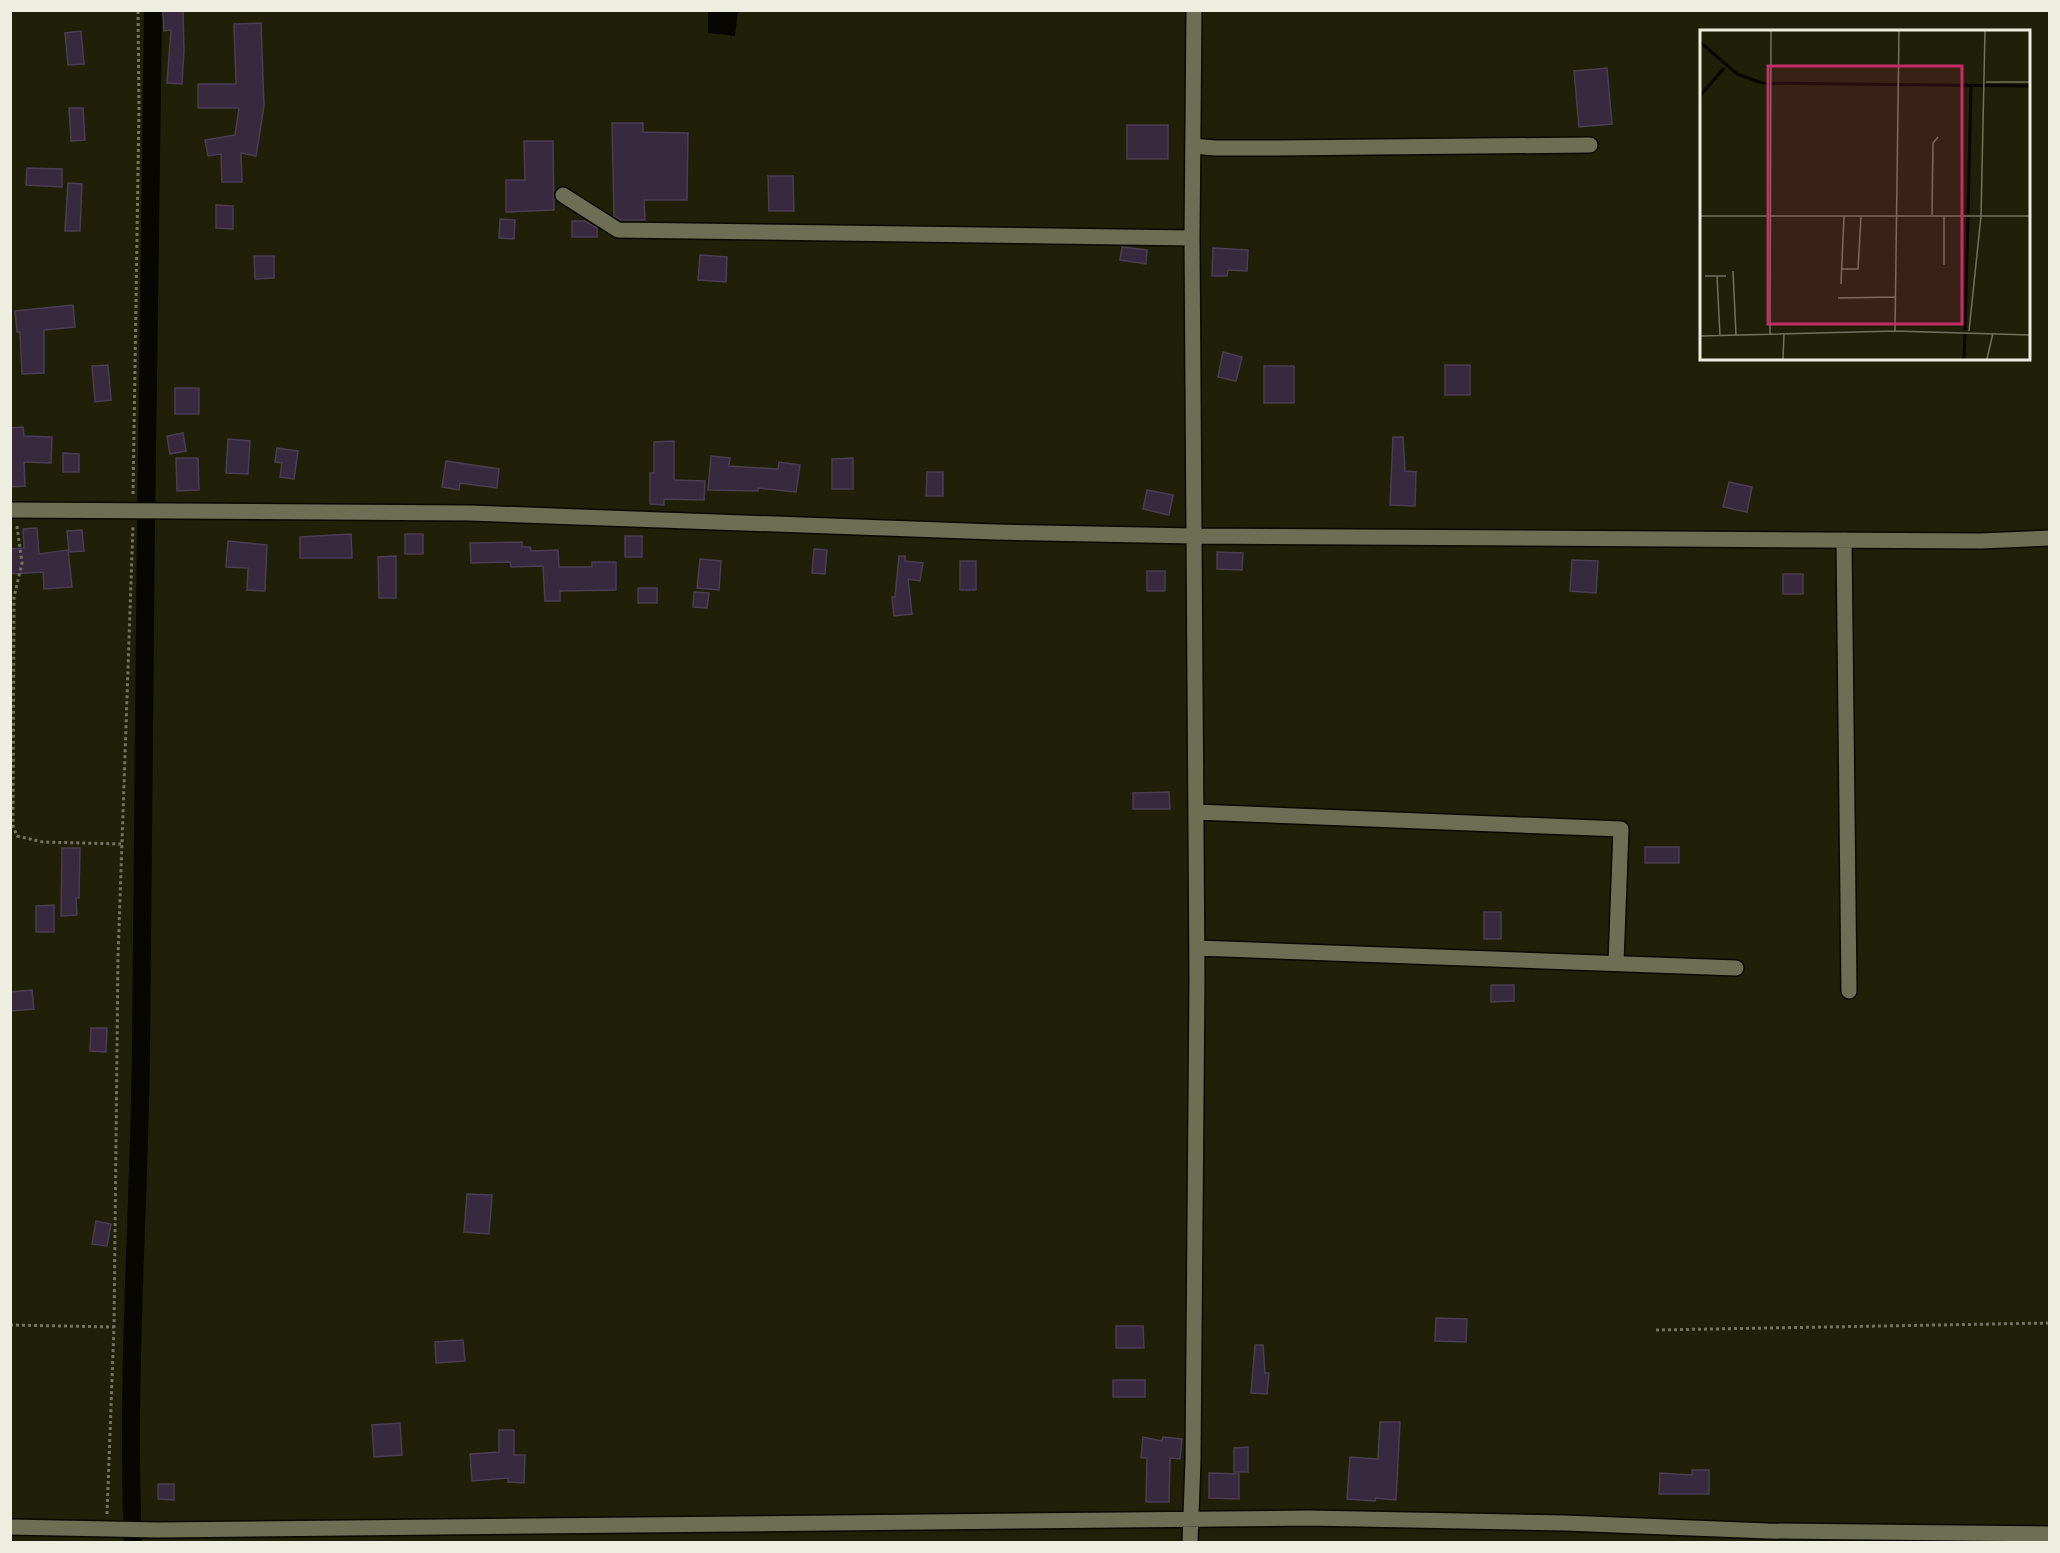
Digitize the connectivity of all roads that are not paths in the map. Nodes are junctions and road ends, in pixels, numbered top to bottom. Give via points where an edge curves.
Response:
1 (1194, 10) edge
2 (1590, 145) dead end
3 (1193, 146) junction
4 (563, 195) dead end
5 (1192, 238) junction
6 (12, 510) edge
7 (1194, 536) junction
8 (2049, 538) edge
9 (1844, 540) junction
10 (1196, 812) junction
11 (1197, 948) junction
12 (1616, 963) junction
13 (1736, 968) dead end
14 (1849, 991) dead end
15 (1190, 1520) junction
16 (10, 1527) edge
17 (2049, 1534) edge
18 (1190, 1542) edge

1 - 3 street
2 - 3 street
3 - 5 street
4 - 5 street via 618,230
5 - 7 street
6 - 7 street via 470,513
7 - 9 street
7 - 10 street
8 - 9 street
9 - 14 street
10 - 11 street
10 - 12 street via 1621,829
11 - 12 street
11 - 15 street
12 - 13 street
15 - 16 street via 158,1530
15 - 17 street via 1308,1518 1768,1531
15 - 18 street

